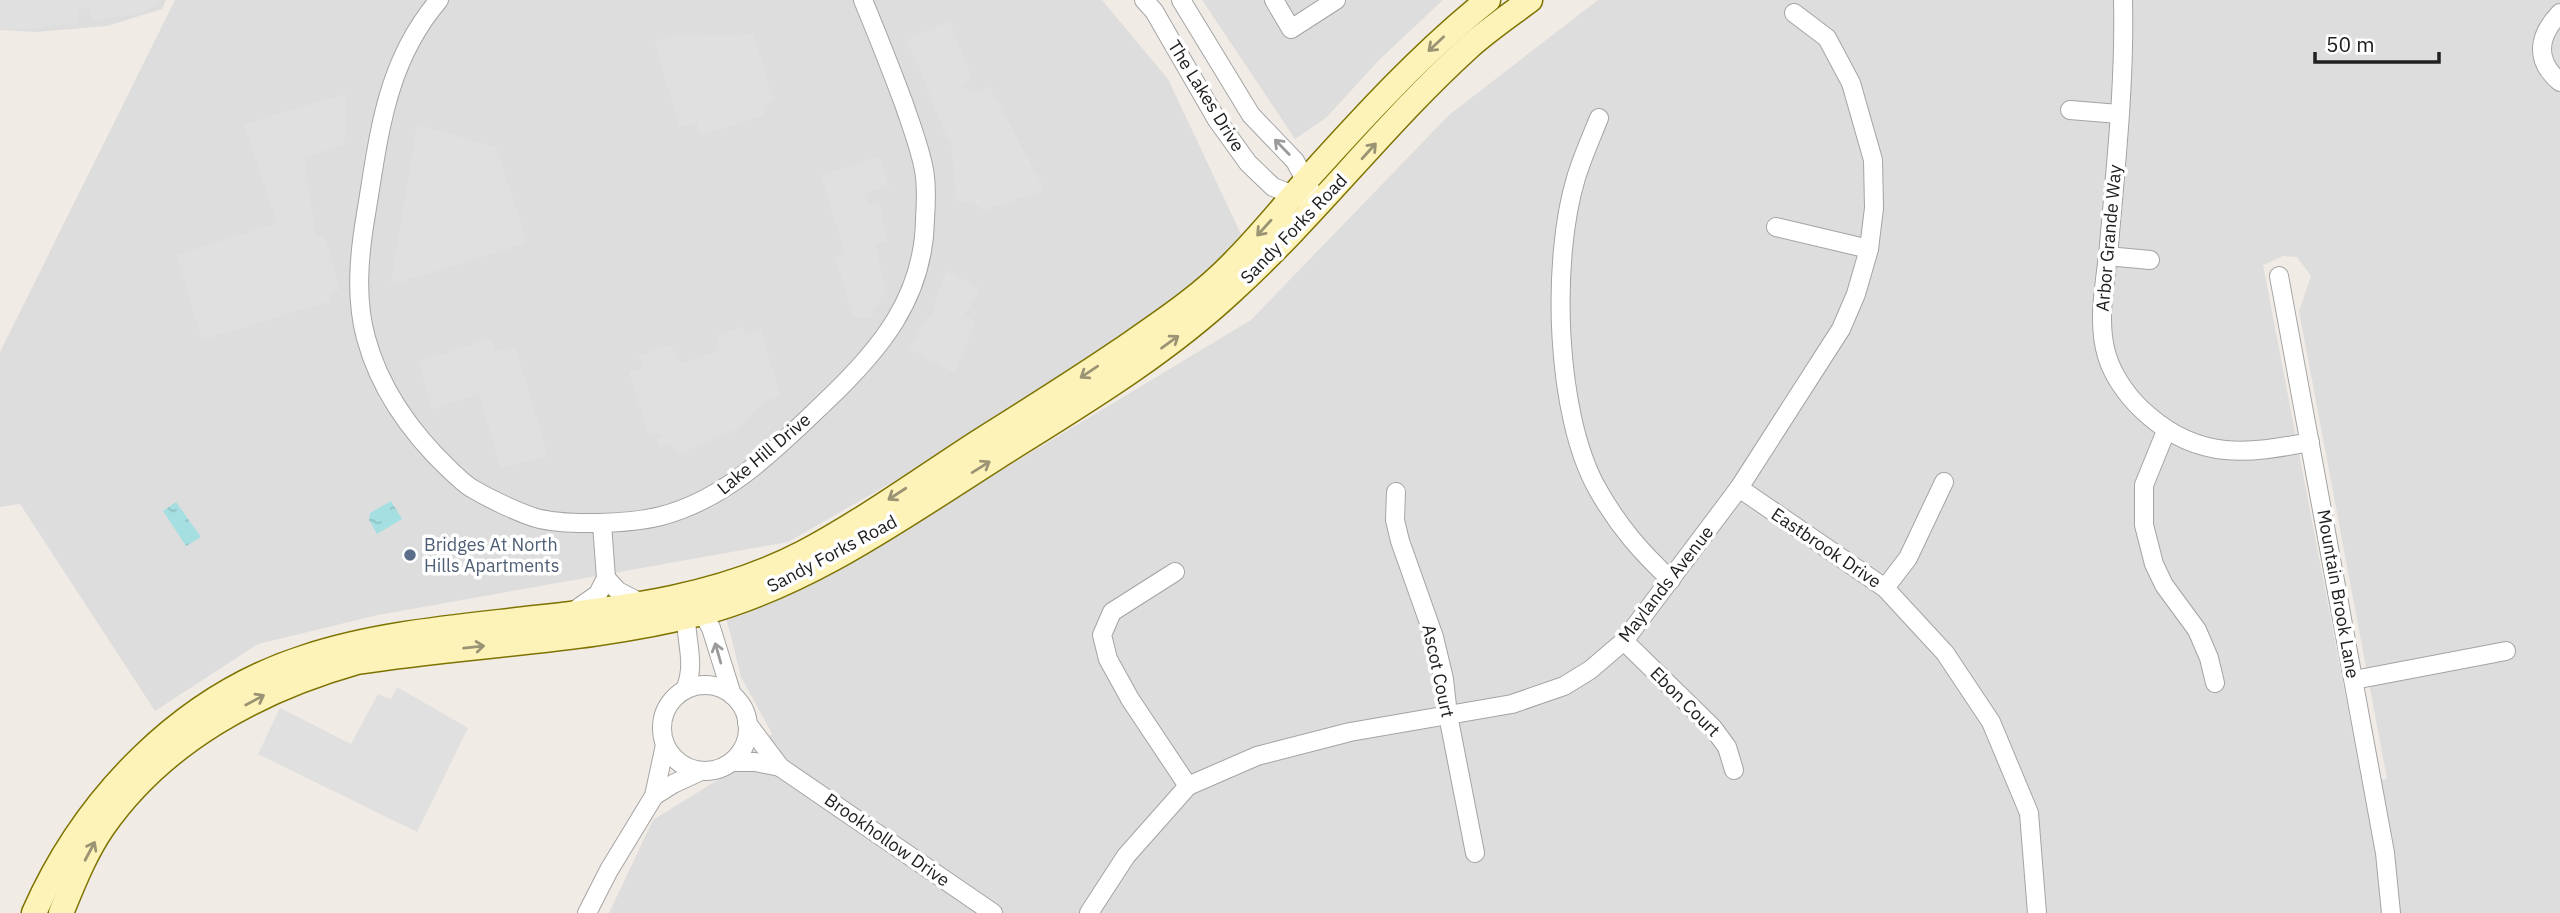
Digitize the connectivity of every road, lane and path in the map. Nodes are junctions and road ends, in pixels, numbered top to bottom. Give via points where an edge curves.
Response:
1 (439, 0) edge
2 (863, 0) edge
3 (1171, 0) edge
4 (1181, 0) edge
5 (1336, 0) edge
6 (1488, 0) edge
7 (1530, 0) edge
8 (2123, 0) edge
9 (1273, 1) edge
10 (1149, 6) edge
11 (1794, 13) dead end
12 (2560, 13) edge
13 (2560, 82) edge
14 (2070, 110) dead end
15 (2119, 114) junction
16 (1599, 118) dead end
17 (1300, 188) junction
18 (1318, 205) junction
19 (1776, 227) dead end
20 (1869, 249) junction
21 (2108, 256) junction
22 (2150, 260) dead end
23 (2279, 276) dead end
24 (2166, 431) junction
25 (2310, 442) junction
26 (1944, 482) dead end
27 (1739, 488) junction
28 (1396, 492) dead end
29 (602, 524) junction
30 (1175, 572) dead end
31 (606, 579) junction
32 (1671, 580) junction
33 (1885, 588) junction
34 (643, 604) junction
35 (693, 608) junction
36 (569, 614) junction
37 (1624, 641) junction
38 (2506, 651) dead end
39 (2354, 680) junction
40 (2215, 683) dead end
41 (685, 690) junction
42 (728, 692) junction
43 (1448, 715) junction
44 (747, 723) junction
45 (665, 745) junction
46 (732, 762) junction
47 (780, 767) junction
48 (696, 770) junction
49 (1734, 770) dead end
50 (1188, 786) junction
51 (653, 796) junction
52 (1475, 853) dead end
53 (34, 913) edge
54 (61, 913) edge
55 (587, 913) edge
56 (993, 913) edge
57 (1090, 913) edge
58 (2037, 913) edge
59 (2391, 913) edge

1 - 29 street, Lake Hill Drive via 403,53 384,110 360,249 359,300 366,338 402,415 423,445 470,488 538,518
2 - 29 street, Lake Hill Drive via 924,171 920,270 909,297 862,367 778,447 718,494 661,516
3 - 10 street
17 -> 4 street, The Lakes Drive via 1295,161 1251,115
5 - 9 street via 1291,29
6 -> 17 street, Sandy Forks Road via 1434,45
18 -> 7 street, Sandy Forks Road via 1470,47
8 - 15 street, Arbor Grande Way via 2125,60
10 - 17 street, The Lakes Drive via 1248,163 1273,187
11 - 20 street, Maylands Avenue via 1827,38 1851,83 1873,160
12 - 13 street via 2546,27 2542,53 2548,72
14 - 15 street
15 - 21 street, Arbor Grande Way
16 - 32 street via 1576,179 1567,225 1560,286 1564,360 1578,440 1597,488 1634,545
17 - 18 street, The Lakes Drive
17 -> 35 street, Sandy Forks Road via 1193,300 1066,387 802,553
35 -> 18 street, Sandy Forks Road via 772,588 856,545 1127,373 1200,321
19 - 20 street
20 - 27 street, Maylands Avenue via 1841,329
21 - 22 street
21 - 24 street, Arbor Grande Way via 2102,310 2106,355 2137,406
23 - 25 street, Mountain Brook Lane
24 - 25 street, Arbor Grande Way via 2210,449 2248,451
24 - 40 street via 2144,485 2144,525 2154,564 2197,630
25 - 39 street, Mountain Brook Lane
26 - 33 street via 1908,558
27 - 32 street, Maylands Avenue
27 - 33 street, Eastbrook Drive
28 - 43 street, Ascot Court via 1395,520 1434,637
29 - 31 street
30 - 50 street via 1112,612 1102,635 1108,659 1130,699
31 - 34 street
31 - 36 street via 598,594
32 - 37 street, Maylands Avenue
33 - 58 street, Eastbrook Drive via 1945,653 1991,722 2029,813
34 - 35 street, Sandy Forks Road
34 - 36 street, Sandy Forks Road
35 - 41 street via 692,668
42 -> 35 street, Brookhollow Drive
54 -> 35 street, Sandy Forks Road via 102,830 128,794 155,767 216,721 261,696 357,663 654,624
36 - 53 street, Sandy Forks Road via 331,649 244,682 174,728 123,776 81,830
37 - 43 street, Maylands Avenue via 1563,686 1511,704
37 - 49 street, Ebon Court via 1713,728 1727,747
38 - 39 street
39 - 59 street, Mountain Brook Lane
41 - 42 street via 704,685
41 - 45 street via 667,708 662,732
42 - 44 street, Brookhollow Drive via 745,713
43 - 50 street, Maylands Avenue via 1350,732 1257,756
43 - 52 street, Ascot Court
44 - 46 street via 744,745
44 - 47 street, Brookhollow Drive
45 - 48 street via 672,756
45 - 51 street
46 - 47 street, Brookhollow Drive
46 - 48 street, Brookhollow Drive
47 - 56 street, Brookhollow Drive
48 - 51 street, Brookhollow Drive
50 - 57 street, Maylands Avenue via 1126,856
51 - 55 street

